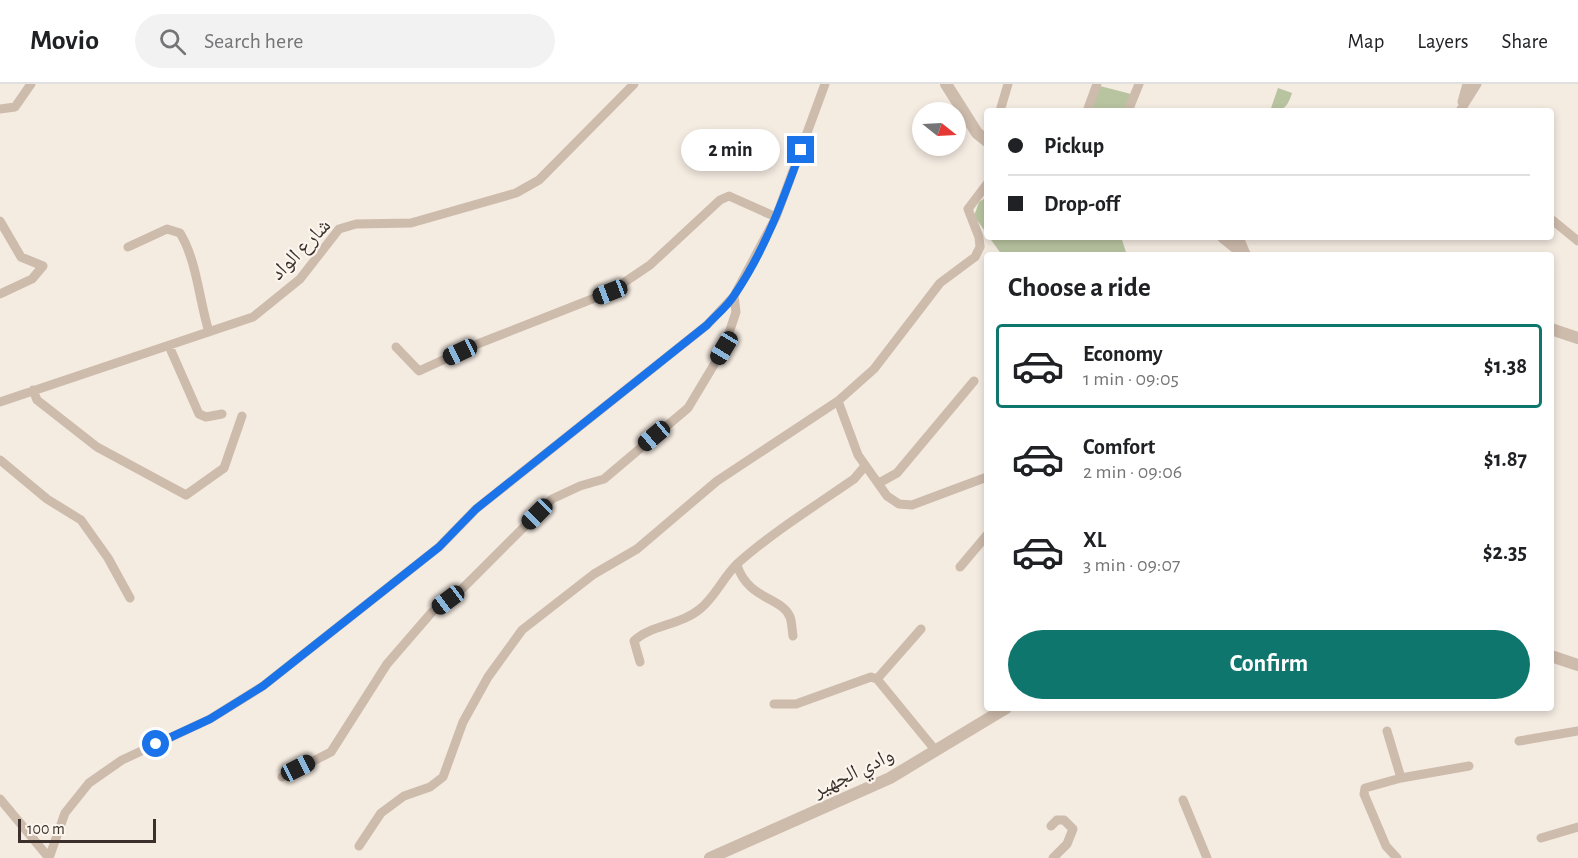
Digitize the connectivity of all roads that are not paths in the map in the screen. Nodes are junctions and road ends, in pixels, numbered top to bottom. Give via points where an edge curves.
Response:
1 (31, 84) edge
2 (634, 84) edge
3 (825, 84) edge
4 (946, 84) edge
5 (1008, 84) edge
6 (1097, 84) edge
7 (1138, 84) edge
8 (1467, 84) edge
9 (1476, 84) edge
10 (1001, 108) edge
11 (1088, 108) edge
12 (1129, 108) edge
13 (1460, 108) edge
14 (1461, 108) edge
15 (0, 109) edge
16 (984, 139) edge
17 (984, 188) edge
18 (776, 217) junction
19 (0, 221) edge
20 (1554, 221) edge
21 (1227, 240) edge
22 (1578, 241) edge
23 (128, 247) dead end
24 (1242, 252) edge
25 (0, 294) edge
26 (734, 296) junction
27 (1554, 329) edge
28 (209, 332) junction
29 (1578, 338) edge
30 (169, 346) junction
31 (396, 347) dead end
32 (974, 381) dead end
33 (33, 390) junction
34 (838, 401) junction
35 (0, 402) edge
36 (222, 414) dead end
37 (242, 416) dead end
38 (0, 460) edge
39 (866, 466) junction
40 (984, 478) edge
41 (879, 483) junction
42 (984, 538) edge
43 (737, 565) junction
44 (960, 567) dead end
45 (130, 598) dead end
46 (921, 629) dead end
47 (793, 636) dead end
48 (1554, 657) edge
49 (640, 662) dead end
50 (1578, 665) edge
51 (877, 680) junction
52 (774, 704) dead end
53 (1001, 711) edge
54 (1387, 731) dead end
55 (1578, 731) edge
56 (1519, 741) dead end
57 (936, 751) junction
58 (1469, 766) dead end
59 (282, 777) dead end
60 (1401, 778) junction
61 (0, 799) edge
62 (1183, 800) dead end
63 (1051, 826) dead end
64 (1578, 827) edge
65 (1541, 838) dead end
66 (359, 846) dead end
67 (710, 858) edge
68 (1053, 858) edge
69 (1207, 858) edge
70 (1397, 858) edge

1 - 15 street via 15,107
2 - 28 street, شارع الواد via 538,180 524,189 411,223 356,224 339,230 300,279 253,317
3 - 18 street
4 - 16 street
5 - 10 street
6 - 11 street
7 - 12 street
8 - 13 street
9 - 14 street
17 - 34 street via 968,209 979,237 975,257 940,283 874,369
18 - 26 street
18 - 31 street via 729,196 650,265 610,292 480,342 419,371
19 - 25 street via 21,257 43,266 32,279
20 - 22 street
21 - 24 street
23 - 28 street via 167,229 180,233 189,247
26 - 59 street via 736,312 724,348 688,408 604,479 552,499 463,588 432,612 387,664 331,752
26 - 61 street via 707,325 476,509 439,547 263,686 210,719 122,760 88,783 65,813 49,858
27 - 29 street
28 - 30 street, شارع الواد
30 - 33 street, شارع الواد
30 - 36 street via 199,414
32 - 41 street via 897,473
33 - 35 street, شارع الواد
33 - 37 street via 37,400 97,447 186,495 224,468
34 - 39 street
34 - 66 street via 717,481 637,549 594,574 522,630 488,677 463,722 443,777 430,787 404,796 381,813
38 - 45 street via 47,499 81,520
39 - 41 street
39 - 43 street via 854,479
40 - 41 street via 912,504 899,504 887,496
42 - 44 street
43 - 47 street via 741,578 759,596 790,616
43 - 49 street via 698,611 639,636 634,641
46 - 51 street
48 - 50 street
51 - 52 street via 871,677 796,704
51 - 57 street
53 - 57 street, وادي الجهير
54 - 60 street
55 - 56 street
57 - 67 street, وادي الجهير via 890,778
58 - 60 street
60 - 70 street via 1365,788 1364,795 1386,846
62 - 69 street
63 - 68 street via 1064,820 1073,829 1067,844
64 - 65 street

